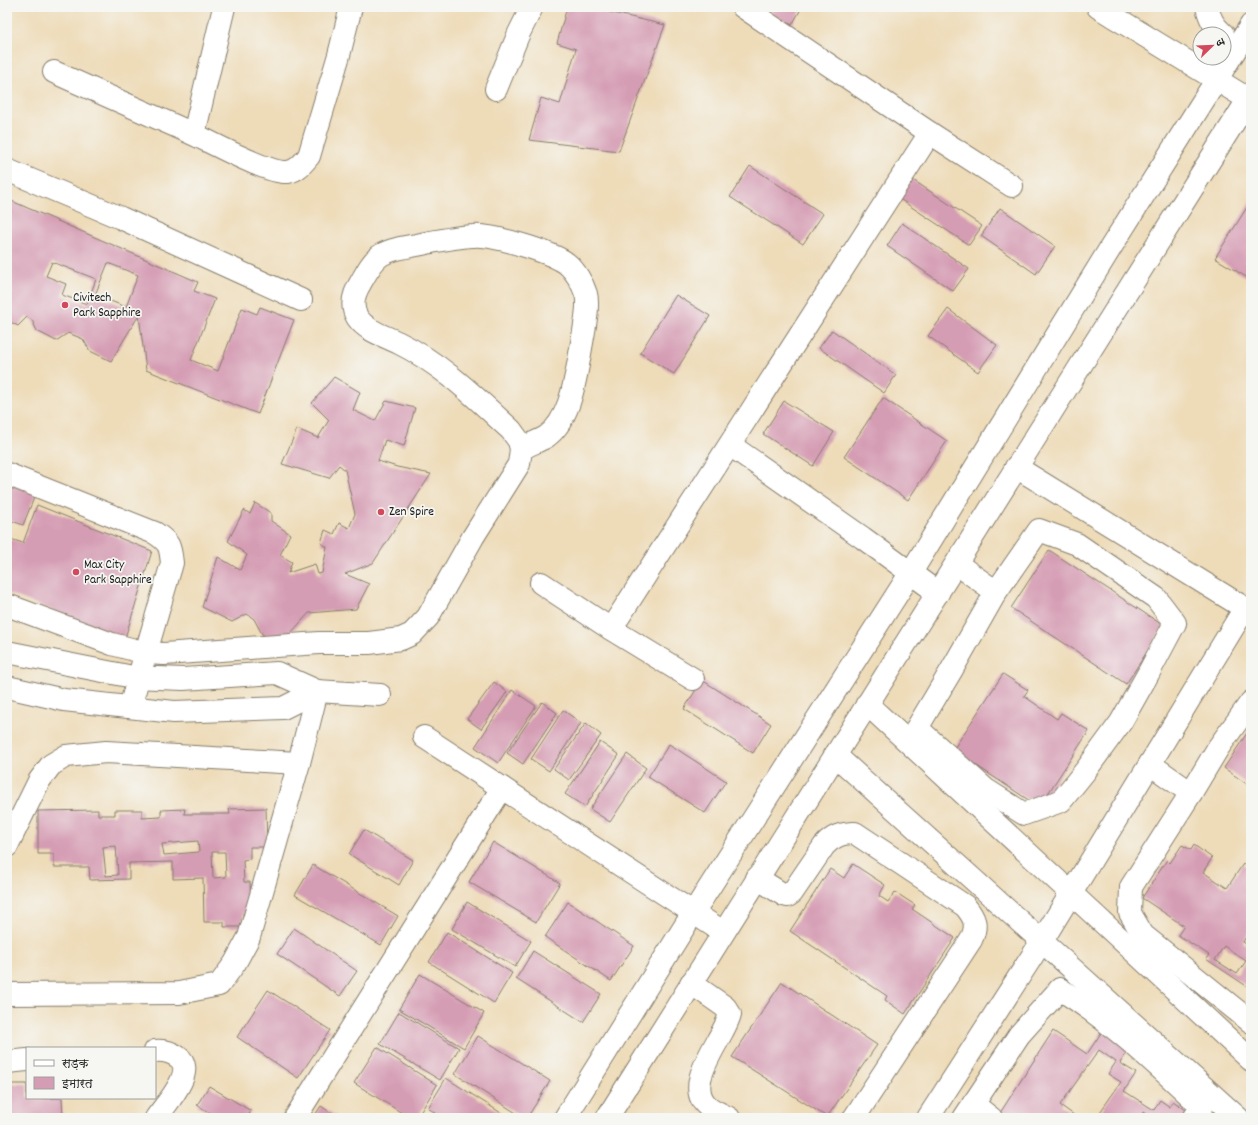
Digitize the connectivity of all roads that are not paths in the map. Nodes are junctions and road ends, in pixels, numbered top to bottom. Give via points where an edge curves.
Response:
1 (224, 7) edge
2 (351, 7) edge
3 (532, 7) edge
4 (1098, 7) edge
5 (1207, 7) edge
6 (748, 8) edge
7 (1251, 25) edge
8 (1216, 26) edge
9 (1232, 36) edge
10 (1221, 66) edge
11 (54, 72) dead end
12 (1217, 80) junction
13 (496, 89) dead end
14 (1250, 97) edge
15 (930, 133) junction
16 (194, 134) junction
17 (7, 170) edge
18 (1012, 186) dead end
19 (301, 300) dead end
20 (730, 445) junction
21 (522, 449) junction
22 (1016, 467) junction
23 (7, 474) edge
24 (957, 564) junction
25 (910, 574) junction
26 (542, 583) dead end
27 (996, 592) junction
28 (938, 593) junction
29 (7, 605) edge
30 (1248, 610) edge
31 (611, 629) junction
32 (7, 652) edge
33 (146, 653) junction
34 (139, 677) junction
35 (693, 679) dead end
36 (7, 687) edge
37 (318, 691) junction
38 (380, 695) dead end
39 (1251, 702) edge
40 (867, 704) junction
41 (130, 707) junction
42 (424, 737) dead end
43 (835, 754) junction
44 (299, 763) junction
45 (1150, 764) junction
46 (502, 788) junction
47 (1190, 793) junction
48 (7, 846) edge
49 (757, 878) junction
50 (1071, 893) junction
51 (693, 913) junction
52 (723, 932) junction
53 (1042, 941) junction
54 (691, 983) junction
55 (7, 994) edge
56 (1251, 1022) edge
57 (156, 1051) edge
58 (26, 1060) edge
59 (1251, 1060) edge
60 (7, 1062) edge
61 (578, 1098) junction
62 (968, 1111) edge
63 (609, 1117) edge
64 (156, 1118) edge
65 (295, 1118) edge
66 (565, 1118) edge
67 (729, 1118) edge
68 (854, 1118) edge
69 (928, 1118) edge
70 (991, 1118) edge
71 (1194, 1118) edge
72 (1238, 1118) edge

1 - 16 street
2 - 16 street via 315,138 309,156 298,169 287,172 273,170
3 - 13 street
4 - 12 street
5 - 8 street
6 - 15 street
7 - 9 street
10 - 12 street
11 - 16 street
12 - 14 street
12 - 25 street via 1107,253
14 - 22 street
15 - 18 street
15 - 20 street
17 - 19 street via 122,218
20 - 25 street
20 - 31 street
21 - 21 street via 511,430 434,363 364,326 356,315 352,299 371,266 381,256 394,250 429,242 474,236 492,237 545,252 566,263 576,274 587,295 587,301 575,381 566,410 556,427 546,436
21 - 33 street via 519,464 472,537 428,617 412,634 400,639 369,643 320,643 164,654
22 - 24 street
22 - 30 street
23 - 33 street via 155,533 166,540 171,551 172,563
24 - 27 street
24 - 28 street
25 - 28 street
25 - 51 street
26 - 31 street
27 - 27 street via 1038,530 1078,544 1156,598 1175,623 1120,722 1086,770 1061,801 1024,814 985,789 917,728
28 - 40 street
29 - 33 street via 112,644
30 - 45 street
31 - 35 street
32 - 34 street
33 - 34 street
34 - 37 street via 182,679 277,673
34 - 41 street
36 - 41 street via 64,700
37 - 38 street
37 - 41 street via 283,708 174,712
37 - 44 street
39 - 47 street
40 - 43 street
40 - 50 street
42 - 46 street
43 - 49 street
43 - 53 street
44 - 48 street via 106,752 66,756 52,764 39,781
44 - 55 street via 249,937 220,985 179,993
45 - 47 street
45 - 50 street
46 - 51 street
46 - 65 street
47 - 56 street via 1131,887 1130,914 1142,935
49 - 52 street
49 - 68 street via 788,896 829,840 838,835 855,833 965,906 975,921 975,931 971,940
50 - 53 street
50 - 59 street
51 - 52 street
51 - 61 street
52 - 54 street
53 - 69 street
53 - 72 street
54 - 63 street
54 - 67 street via 725,1007 730,1014 728,1024 701,1071 698,1082 700,1096 709,1107
57 - 64 street via 163,1050 173,1054 182,1059 185,1066 184,1077
58 - 60 street
61 - 63 street
61 - 66 street
62 - 70 street
62 - 71 street via 1019,1035 1060,989 1085,1005 1202,1107

